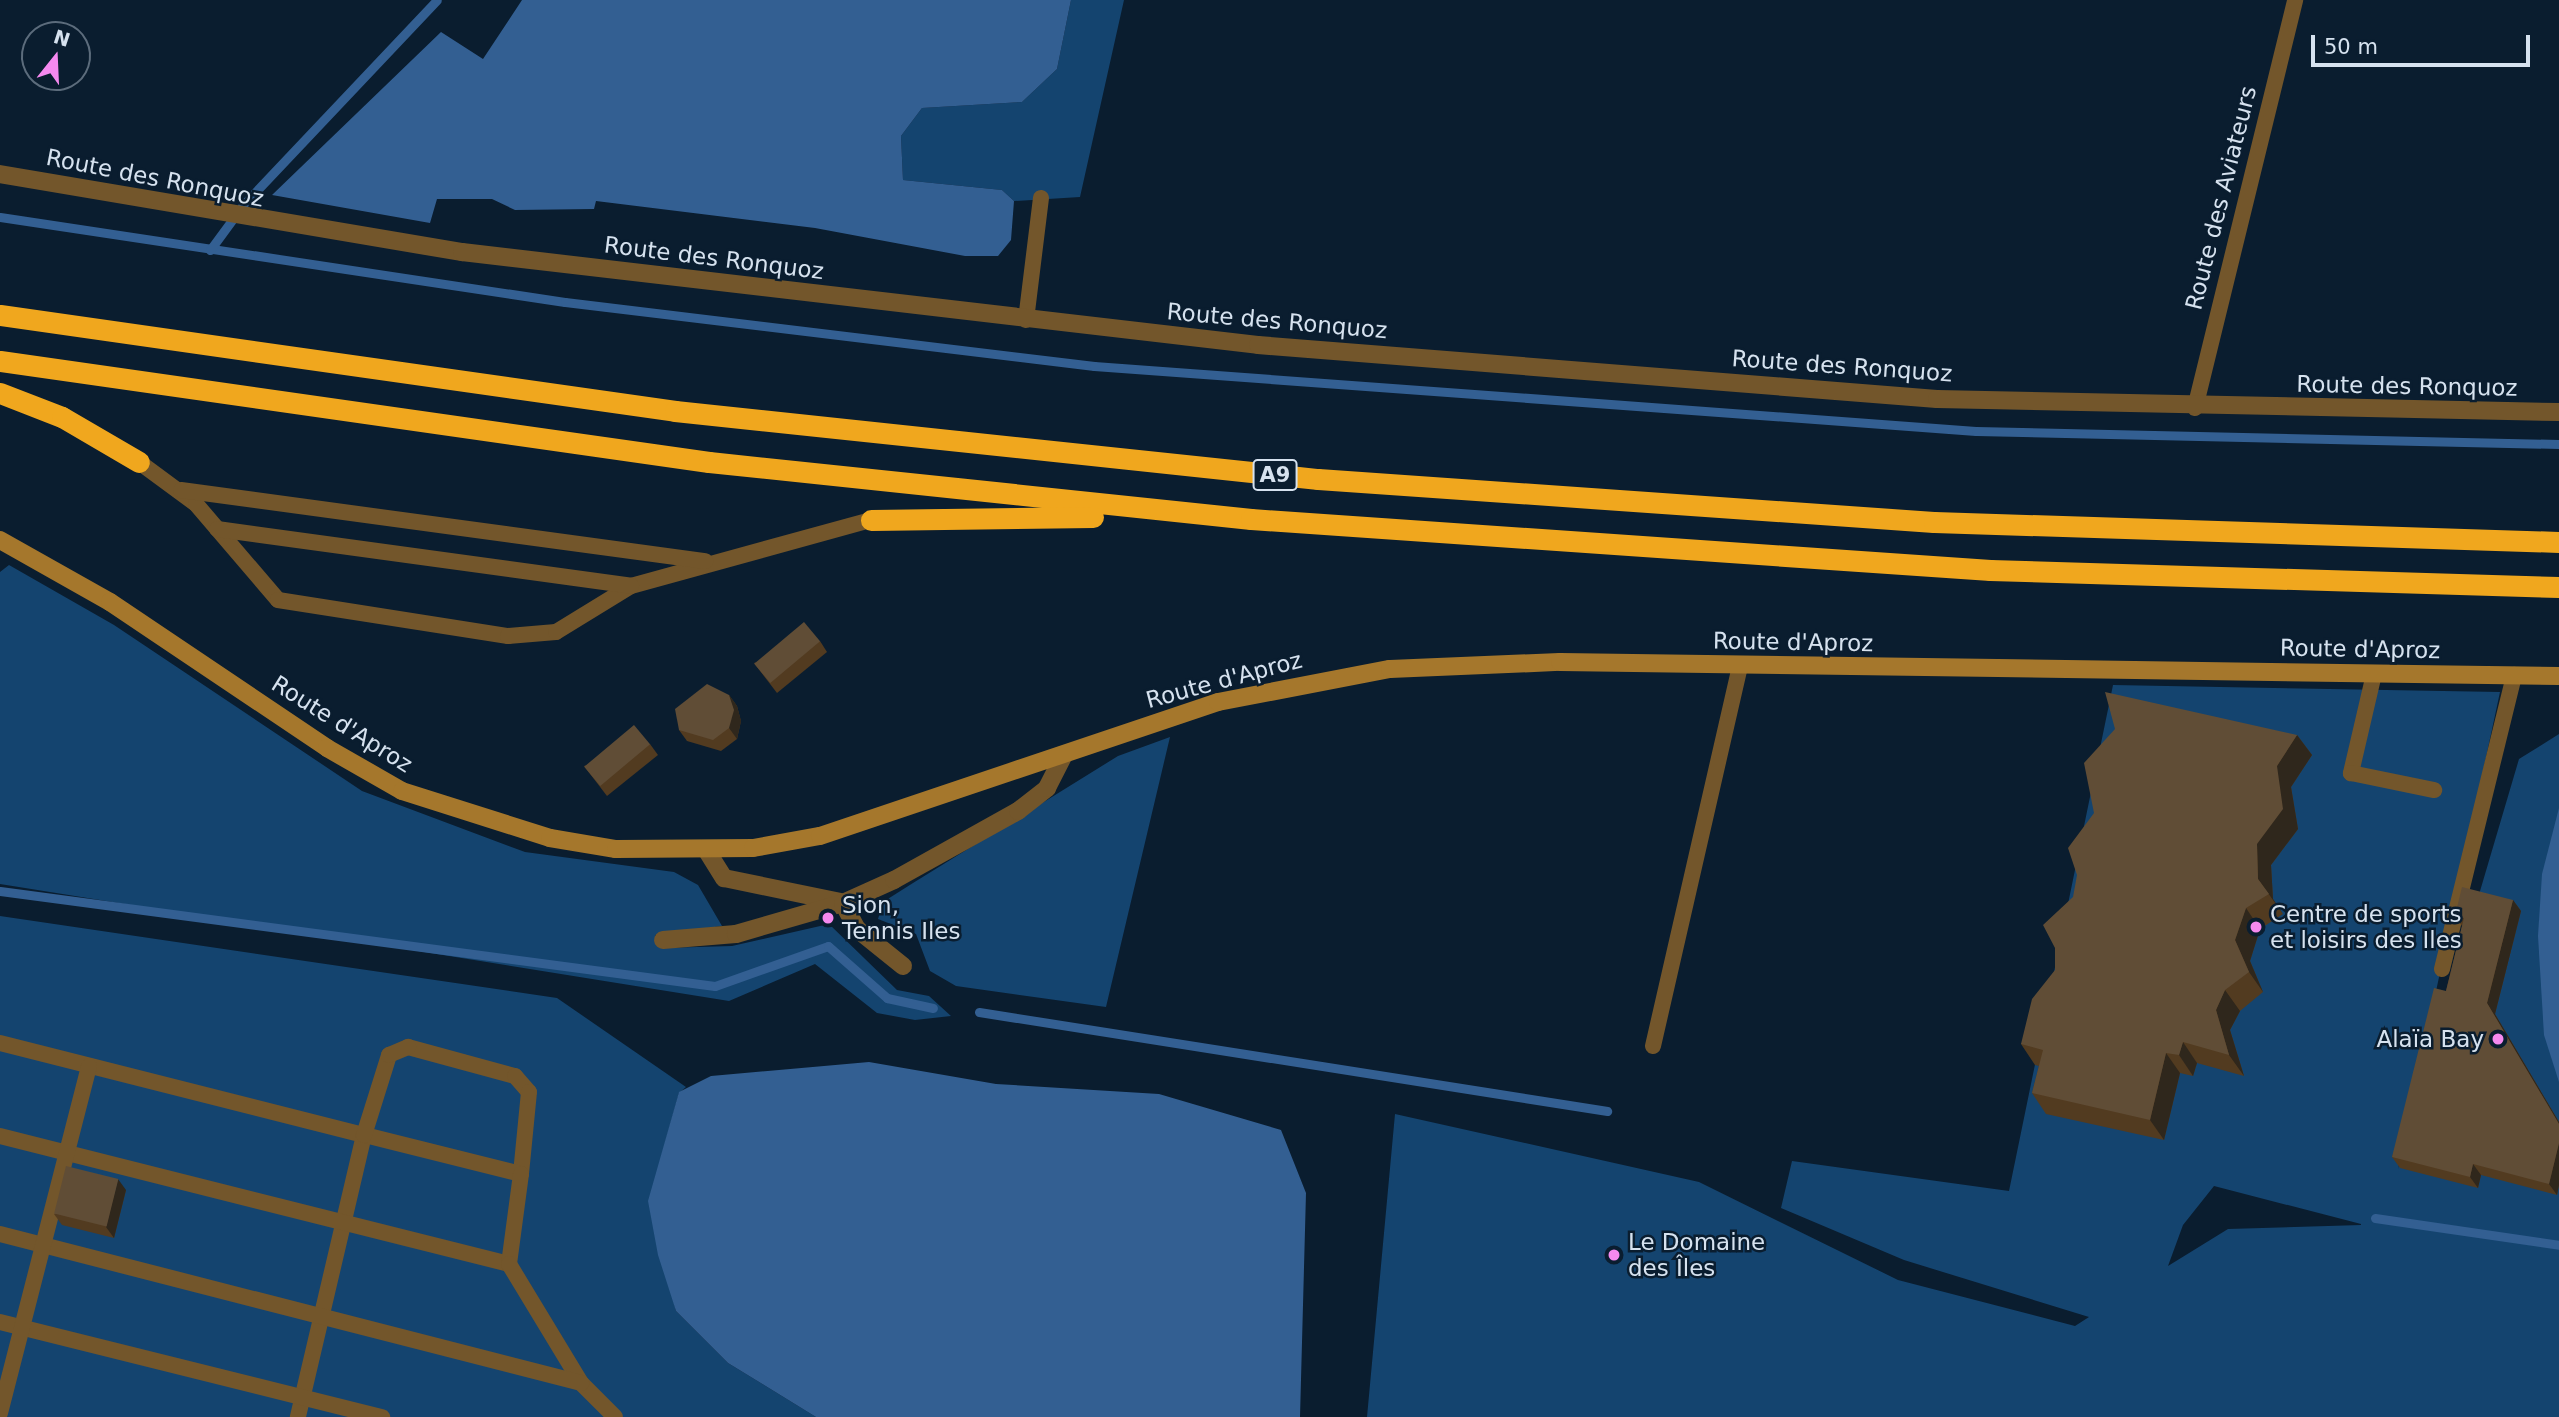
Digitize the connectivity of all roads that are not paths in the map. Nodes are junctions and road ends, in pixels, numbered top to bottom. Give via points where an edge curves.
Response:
1 (2295, 0) edge
2 (0, 174) edge
3 (1041, 198) dead end
4 (0, 315) edge
5 (1026, 320) junction
6 (0, 362) edge
7 (0, 393) edge
8 (2195, 408) junction
9 (2559, 412) edge
10 (139, 462) joint
11 (181, 490) junction
12 (1251, 519) junction
13 (871, 520) joint
14 (217, 529) junction
15 (0, 540) edge
16 (2559, 542) edge
17 (714, 562) junction
18 (631, 586) junction
19 (2559, 587) edge
20 (1740, 666) junction
21 (2374, 674) junction
22 (2514, 675) junction
23 (2559, 676) edge
24 (1064, 755) junction
25 (2434, 790) dead end
26 (707, 851) junction
27 (844, 903) junction
28 (663, 940) dead end
29 (903, 966) dead end
30 (2442, 969) dead end
31 (0, 1042) edge
32 (1653, 1046) dead end
33 (89, 1066) junction
34 (365, 1135) junction
35 (0, 1136) edge
36 (67, 1153) junction
37 (521, 1174) junction
38 (346, 1223) junction
39 (0, 1234) edge
40 (43, 1245) junction
41 (509, 1264) junction
42 (323, 1317) junction
43 (0, 1322) edge
44 (22, 1327) junction
45 (582, 1383) junction
46 (303, 1398) junction
47 (0, 1415) edge
48 (7, 1417) edge
49 (298, 1417) edge
50 (382, 1417) edge
51 (615, 1417) edge

1 - 8 lane, Route des Aviateurs
2 - 5 street, Route des Ronquoz via 263,223
3 - 5 lane
4 - 16 highway, A9 via 675,411 1318,479 1934,522
5 - 8 street, Route des Ronquoz via 1776,387
6 - 12 highway, A9 via 709,462
7 - 10 highway via 62,417
8 - 9 street, Route des Ronquoz
10 - 11 lane
11 - 14 lane
11 - 17 lane
12 - 13 highway via 936,515
12 - 19 highway, A9 via 1963,568
13 - 17 lane
14 - 18 lane
14 - 18 lane via 264,590 291,605 508,636 556,632
15 - 26 street, Route d'Aproz via 99,595 327,748 402,791 550,838 616,849
17 - 18 lane
20 - 21 street, Route d'Aproz
20 - 24 street, Route d'Aproz via 1560,662 1379,670 1218,702
20 - 32 lane
21 - 22 street, Route d'Aproz
21 - 25 lane via 2351,773
22 - 23 street, Route d'Aproz
22 - 30 lane
24 - 26 street, Route d'Aproz via 820,836
24 - 27 street via 1047,788 1018,811
26 - 27 street via 724,878
27 - 28 street via 736,934
27 - 29 street via 857,929
31 - 33 lane
33 - 34 lane
33 - 36 lane
34 - 37 lane
34 - 37 lane via 389,1055 408,1046 515,1076 529,1091
34 - 38 lane
35 - 36 lane
36 - 38 lane
36 - 40 lane
37 - 41 lane
38 - 41 lane
38 - 42 lane
39 - 40 lane
40 - 42 lane
40 - 44 lane
41 - 45 lane
42 - 45 lane
42 - 46 lane
43 - 44 lane
44 - 46 lane
44 - 47 lane
45 - 51 lane
46 - 49 lane
46 - 50 lane
47 - 48 lane

